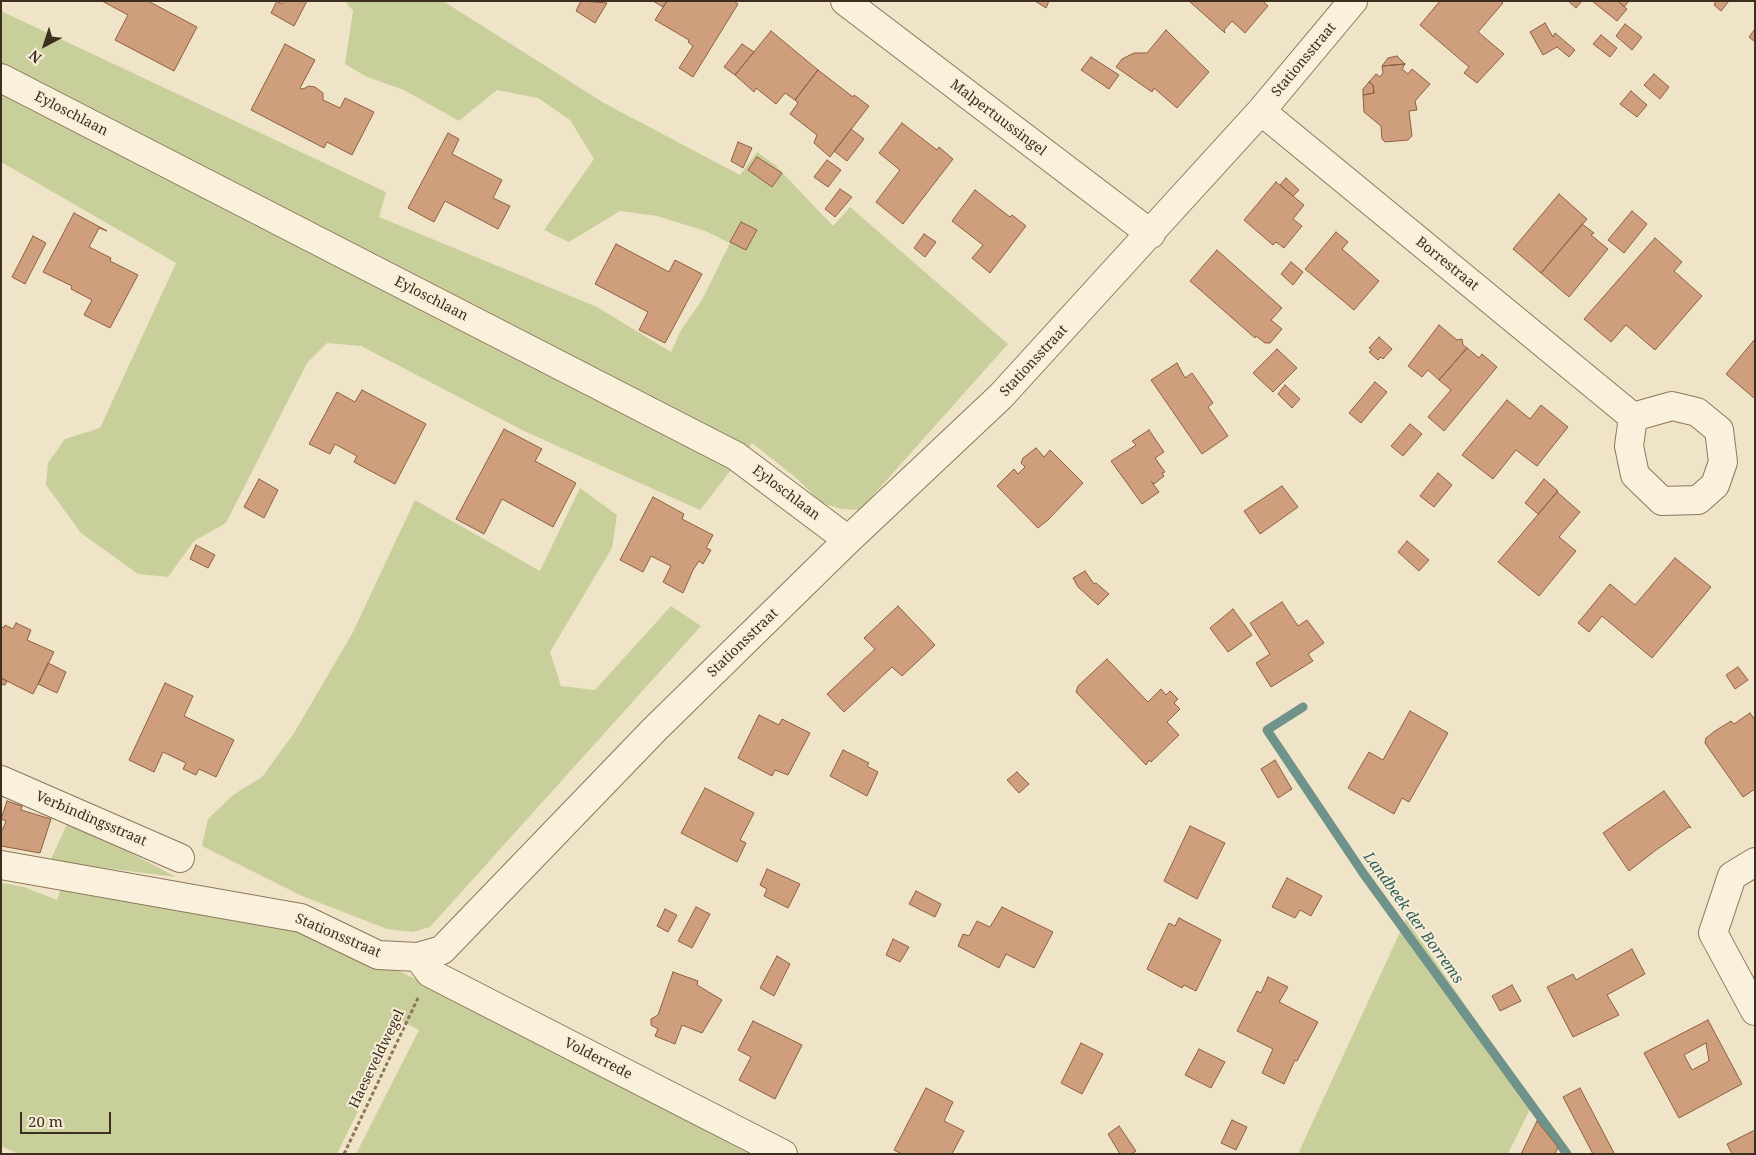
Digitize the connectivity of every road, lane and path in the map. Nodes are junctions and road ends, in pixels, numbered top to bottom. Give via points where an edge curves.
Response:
1 (845, 1) edge
2 (1353, 1) edge
3 (1, 78) edge
4 (1261, 112) junction
5 (1151, 234) junction
6 (1633, 417) dead end
7 (848, 540) junction
8 (1, 780) edge
9 (180, 858) dead end
10 (1755, 862) edge
11 (1, 865) edge
12 (424, 965) junction
13 (1755, 1011) edge
14 (344, 1154) edge
15 (783, 1154) edge

1 - 5 street, Malpertuussingel
2 - 4 street, Stationsstraat
3 - 7 street, Eyloschlaan via 736,456
4 - 5 street, Stationsstraat
4 - 6 street, Borrestraat
5 - 7 street, Stationsstraat via 1001,396
7 - 12 street, Stationsstraat via 655,729 466,928
8 - 9 street, Verbindingsstraat
10 - 13 street via 1732,876 1713,934
11 - 12 street, Stationsstraat via 301,918 378,955
12 - 14 path, Haeseveldwegel
12 - 15 street, Volderrede

